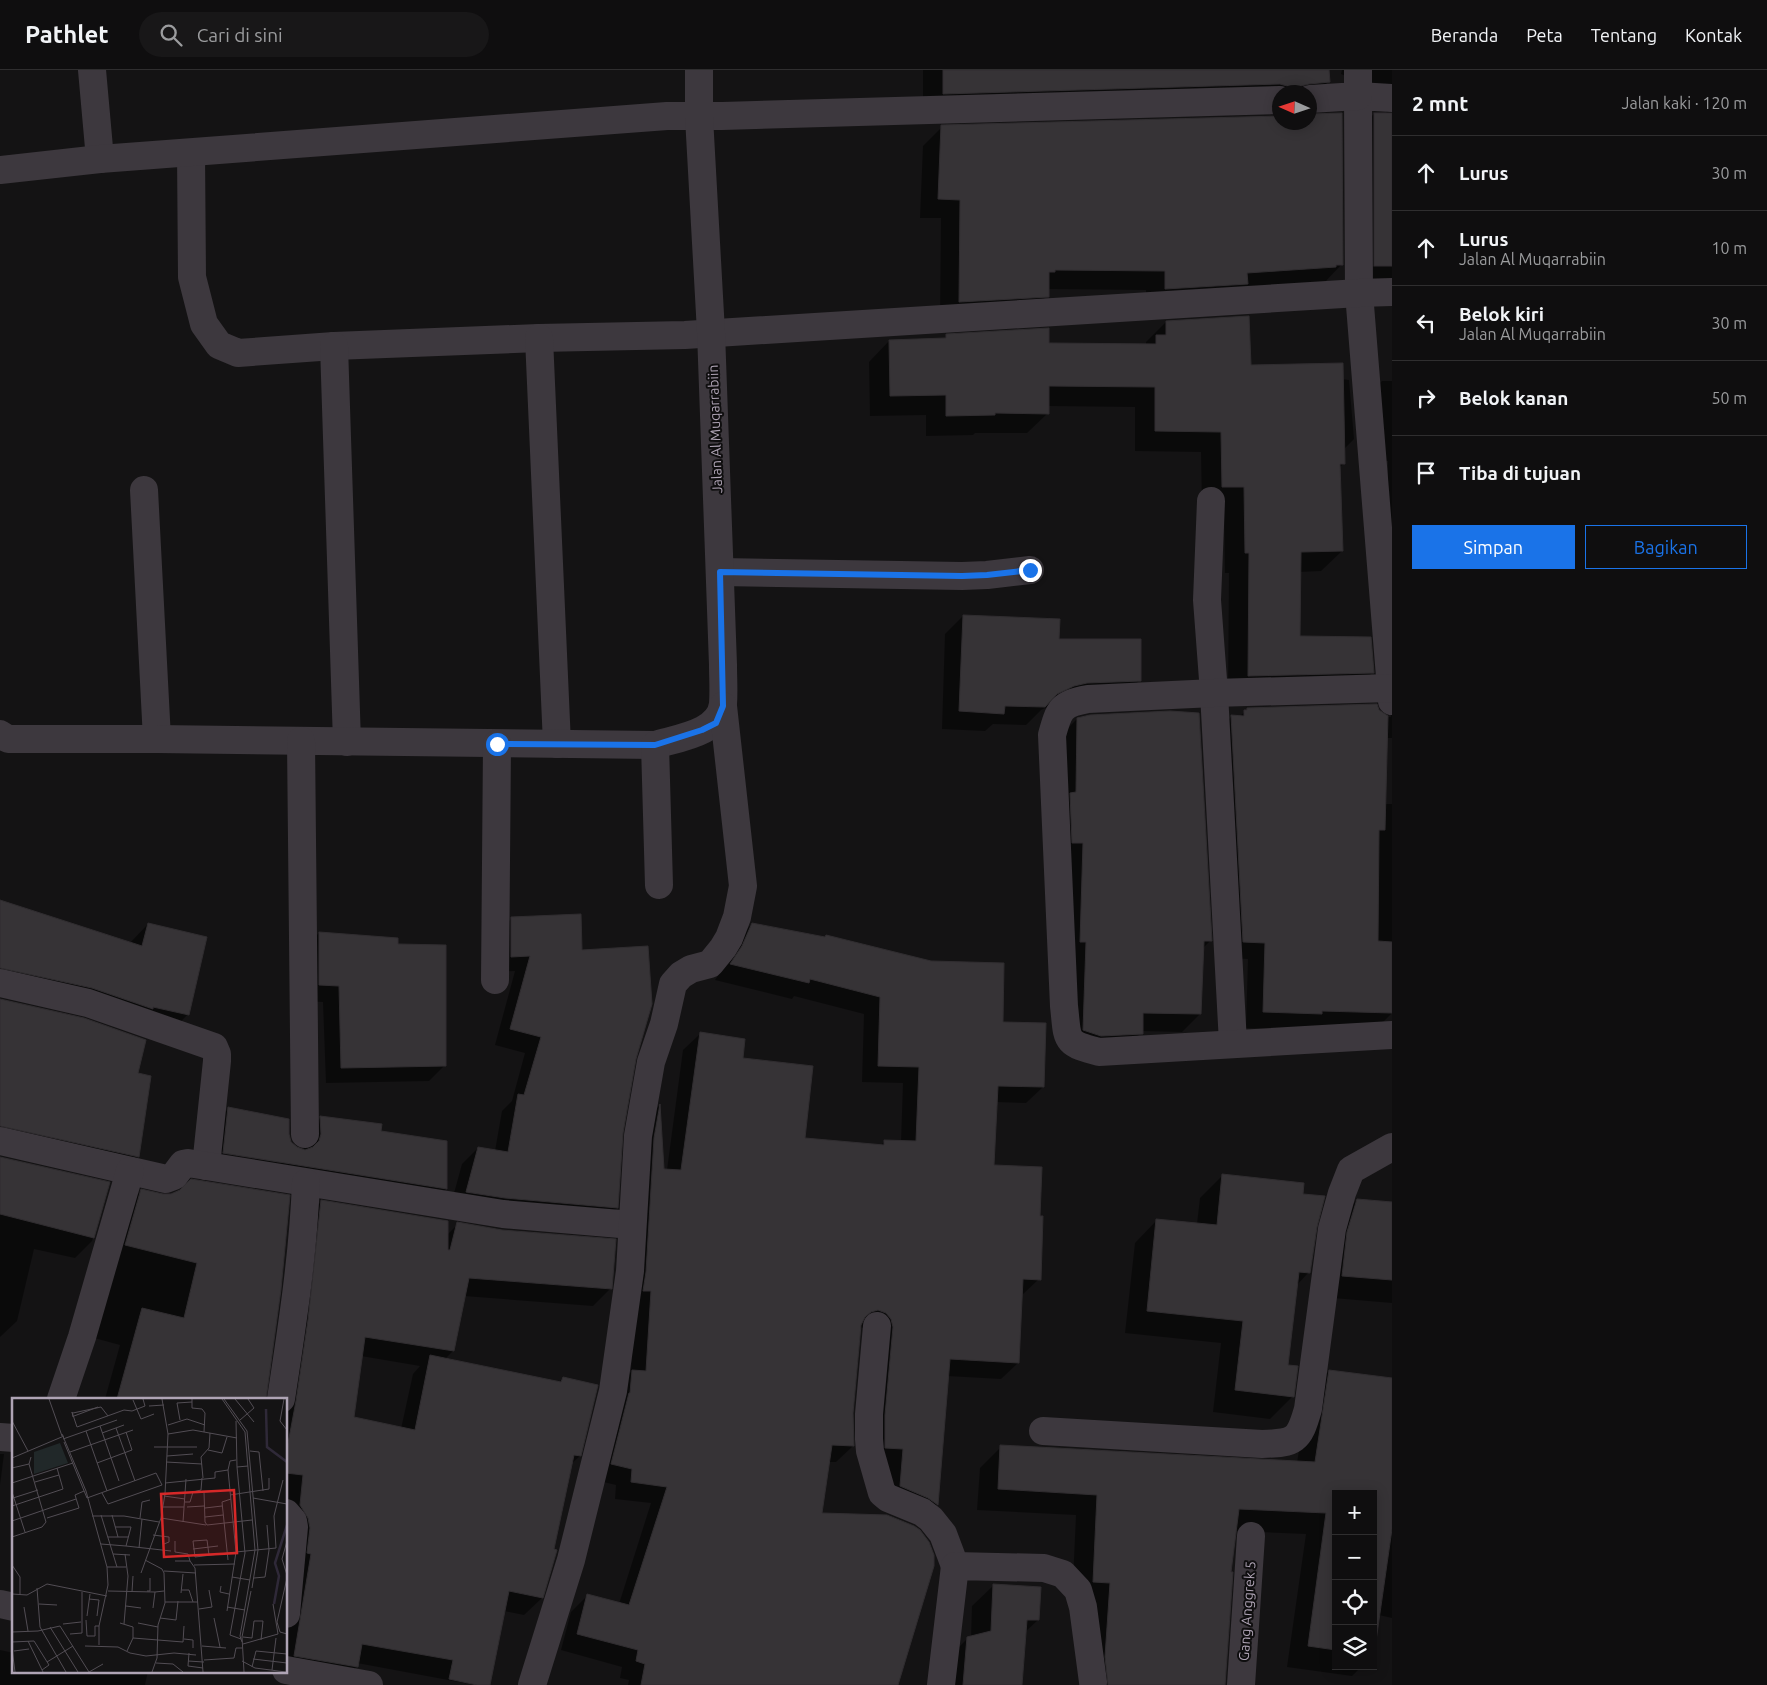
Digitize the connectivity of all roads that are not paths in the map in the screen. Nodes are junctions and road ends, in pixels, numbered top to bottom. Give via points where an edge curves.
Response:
1 (92, 70) edge
2 (699, 70) edge
3 (1358, 83) edge
4 (1317, 97) edge
5 (1392, 98) edge
6 (1272, 100) edge
7 (699, 117) junction
8 (191, 153) junction
9 (100, 159) junction
10 (0, 170) edge
11 (1392, 292) edge
12 (1359, 293) junction
13 (711, 332) junction
14 (539, 338) junction
15 (334, 346) junction
16 (144, 490) dead end
17 (1211, 500) dead end
18 (1030, 570) dead end
19 (720, 572) junction
20 (1214, 693) junction
21 (1391, 694) edge
22 (723, 706) junction
23 (0, 734) edge
24 (157, 739) junction
25 (301, 742) junction
26 (347, 742) junction
27 (497, 744) junction
28 (557, 744) junction
29 (655, 745) junction
30 (659, 885) dead end
31 (495, 980) dead end
32 (0, 983) edge
33 (1392, 1035) edge
34 (1234, 1043) junction
35 (305, 1134) dead end
36 (0, 1141) edge
37 (1392, 1147) edge
38 (206, 1166) junction
39 (130, 1171) junction
40 (306, 1183) junction
41 (632, 1225) junction
42 (877, 1326) dead end
43 (61, 1398) edge
44 (281, 1398) edge
45 (1043, 1431) dead end
46 (288, 1516) edge
47 (1251, 1536) dead end
48 (955, 1566) junction
49 (288, 1592) edge
50 (288, 1670) edge
51 (1093, 1682) dead end
52 (369, 1685) edge
53 (532, 1685) edge
54 (941, 1685) edge
55 (1241, 1685) edge

1 - 9 street
2 - 7 street, Jalan Al Muqarrabiin
3 - 4 street
3 - 5 street
3 - 12 street
6 - 7 street
7 - 8 street via 667,116
7 - 13 street, Jalan Al Muqarrabiin
8 - 9 street
8 - 15 street via 192,277 204,324 220,344 238,353
9 - 10 street
11 - 12 street
12 - 13 street
12 - 21 street
13 - 14 street
13 - 19 street, Jalan Al Muqarrabiin
14 - 15 street
14 - 28 street
15 - 26 street
16 - 24 street
17 - 20 street via 1207,600
18 - 19 street via 962,576
19 - 22 street, Jalan Al Muqarrabiin
20 - 21 street
20 - 34 street
20 - 34 street via 1088,700 1071,703 1058,715 1052,734 1064,1006 1070,1041 1078,1047 1099,1052
22 - 29 street via 716,723
22 - 41 street, Jalan Al Muqarrabiin via 742,877 740,906 729,938 716,957 704,967 690,969 673,984 651,1062 638,1136
23 - 24 street via 8,740
24 - 25 street
25 - 26 street
25 - 35 street
26 - 27 street
27 - 28 street
27 - 31 street
28 - 29 street
29 - 30 street
32 - 38 street via 88,1003 214,1047 217,1061
33 - 34 street
36 - 39 street
37 - 45 street via 1351,1170 1342,1193 1332,1229 1308,1409 1302,1428 1293,1440 1262,1444
38 - 39 street via 182,1164 174,1176 166,1179
38 - 40 street
39 - 43 street
40 - 41 street via 503,1214
40 - 44 street via 304,1235
41 - 53 street, Jalan Al Muqarrabiin via 630,1272 613,1391 571,1560
42 - 48 street via 869,1439 882,1493 922,1512 931,1520 943,1534
46 - 49 street via 294,1527
47 - 55 street, Gang Anggrek 5
48 - 51 street via 1044,1568 1063,1574 1078,1590 1083,1607
48 - 54 street
50 - 52 street

